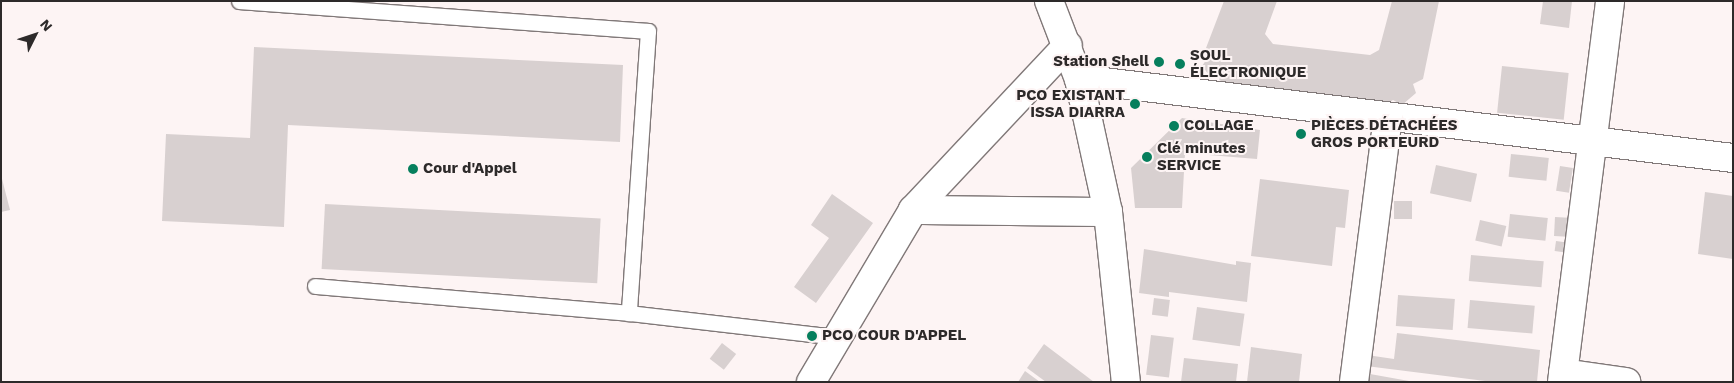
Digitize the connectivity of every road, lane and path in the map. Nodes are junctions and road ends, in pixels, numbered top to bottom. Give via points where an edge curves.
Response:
1 (239, 1) edge
2 (1610, 1) edge
3 (1054, 5) edge
4 (411, 8) edge
5 (1068, 44) junction
6 (1079, 79) junction
7 (1388, 118) junction
8 (1593, 141) junction
9 (1733, 158) edge
10 (913, 210) junction
11 (1108, 212) junction
12 (315, 286) dead end
13 (629, 313) junction
14 (838, 337) junction
15 (1562, 377) edge
16 (811, 382) edge
17 (1126, 382) edge
18 (1354, 382) edge
19 (1626, 382) edge

1 - 4 lane
2 - 8 street
3 - 5 street
4 - 13 lane via 648,31
5 - 6 street
5 - 10 street
6 - 7 street
6 - 11 street
7 - 8 street
7 - 18 street
8 - 9 street
8 - 15 street
10 - 11 street
10 - 14 street
11 - 17 street
12 - 13 lane
13 - 14 lane
14 - 16 street
15 - 19 street

